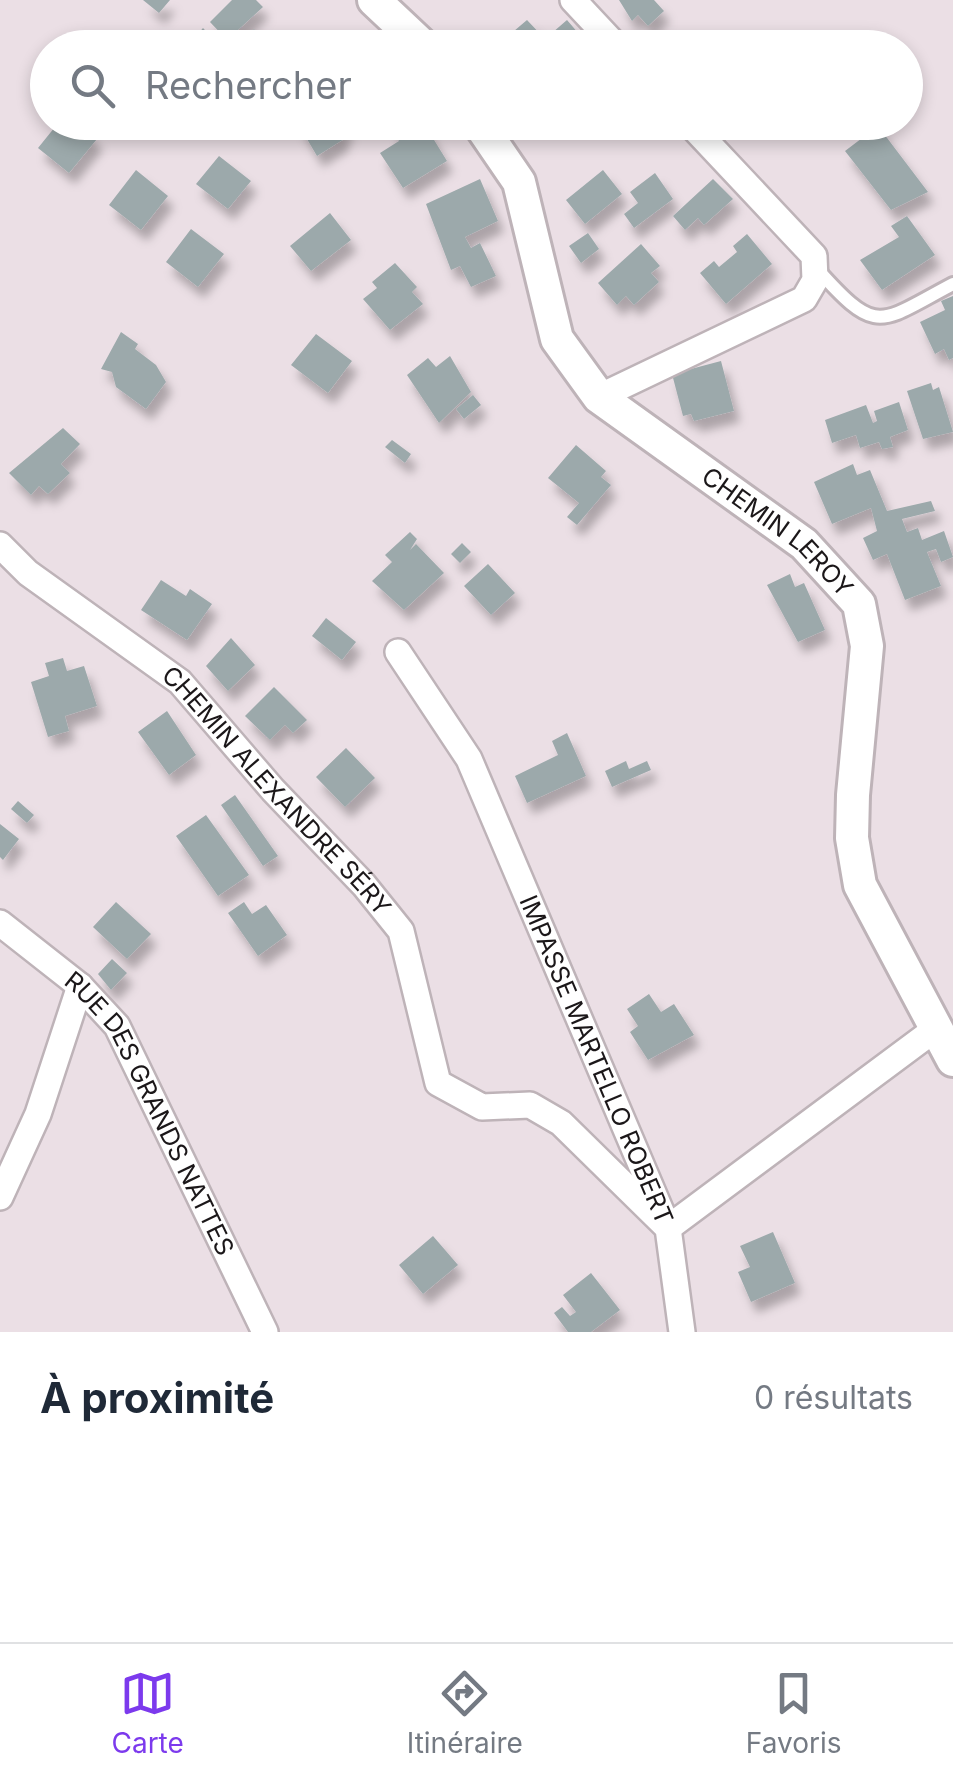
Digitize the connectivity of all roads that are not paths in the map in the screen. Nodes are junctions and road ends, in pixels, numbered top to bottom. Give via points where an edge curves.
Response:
1 (374, 0) edge
2 (573, 0) edge
3 (411, 30) edge
4 (601, 30) edge
5 (490, 140) edge
6 (705, 140) edge
7 (816, 268) junction
8 (953, 284) edge
9 (599, 397) junction
10 (0, 545) edge
11 (398, 652) dead end
12 (0, 923) edge
13 (80, 986) junction
14 (934, 1030) junction
15 (953, 1060) edge
16 (0, 1198) edge
17 (668, 1228) junction
18 (265, 1332) edge
19 (682, 1332) edge

1 - 3 street
2 - 4 street
5 - 9 street, CHEMIN LEROY via 519,182 556,340
6 - 7 street via 814,256
7 - 8 lane via 853,308 876,319
7 - 9 street via 804,299
9 - 14 street, CHEMIN LEROY via 804,544 859,604 868,646 853,795 860,885
10 - 17 street, CHEMIN ALEXANDRE SÉRY via 28,573 180,682 402,931 438,1083 482,1107 530,1105 561,1123
11 - 17 street, IMPASSE MARTELLO ROBERT via 469,759
12 - 13 street, RUE DES GRANDS NATTES
13 - 16 street via 38,1114
13 - 18 street, RUE DES GRANDS NATTES via 116,1026
14 - 15 street, CHEMIN LEROY
14 - 17 street, IMPASSE MARTELLO ROBERT
17 - 19 street

